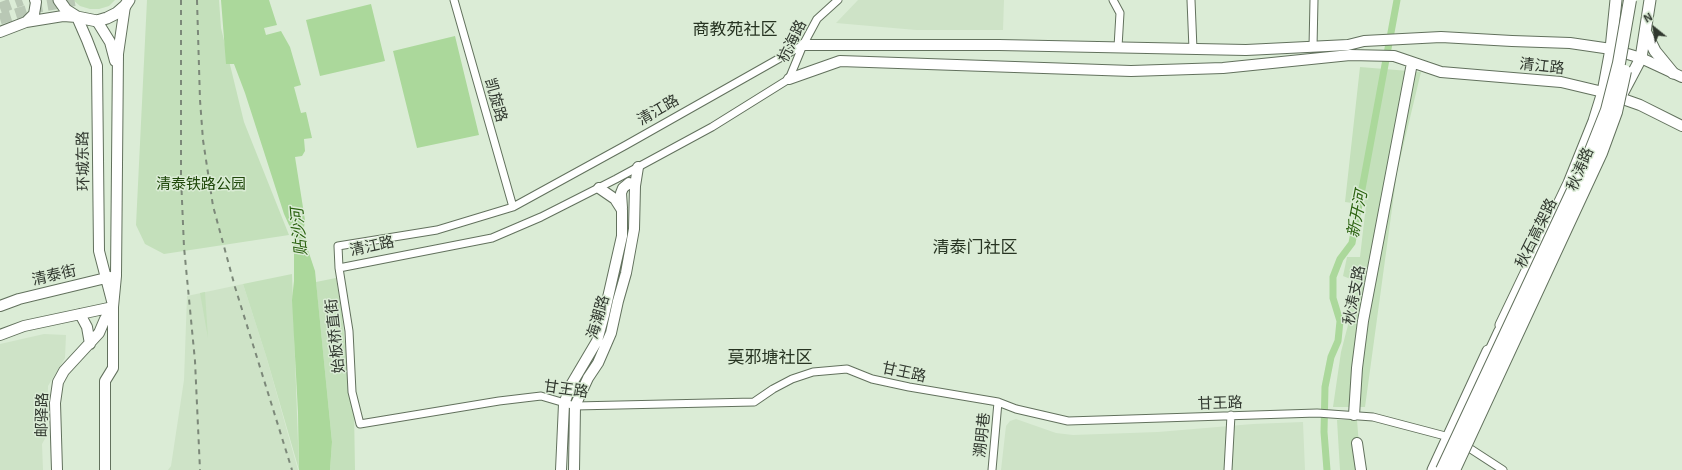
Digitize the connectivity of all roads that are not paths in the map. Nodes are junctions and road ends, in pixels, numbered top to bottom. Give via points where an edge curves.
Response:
1 (35, 0) edge
2 (59, 0) edge
3 (454, 0) edge
4 (838, 0) edge
5 (1113, 0) edge
6 (1191, 0) edge
7 (1314, 0) edge
8 (1616, 0) edge
9 (1630, 0) edge
10 (1638, 0) edge
11 (1650, 0) edge
12 (127, 3) edge
13 (77, 17) junction
14 (97, 20) junction
15 (26, 22) junction
16 (0, 32) edge
17 (1646, 33) junction
18 (803, 45) junction
19 (1118, 47) junction
20 (1313, 47) junction
21 (1193, 49) junction
22 (1611, 49) junction
23 (1641, 58) junction
24 (1412, 63) junction
25 (1677, 75) edge
26 (118, 77) junction
27 (788, 79) junction
28 (1603, 92) junction
29 (1620, 99) junction
30 (1682, 126) edge
31 (638, 167) junction
32 (635, 186) junction
33 (599, 188) junction
34 (513, 207) junction
35 (622, 210) junction
36 (338, 246) joint
37 (1559, 246) junction
38 (339, 268) junction
39 (116, 276) junction
40 (105, 278) junction
41 (1524, 294) junction
42 (0, 306) edge
43 (113, 307) junction
44 (80, 314) junction
45 (0, 334) edge
46 (90, 344) junction
47 (998, 402) junction
48 (564, 404) junction
49 (575, 406) junction
50 (1231, 415) junction
51 (1354, 415) junction
52 (360, 424) joint
53 (1448, 436) junction
54 (1357, 443) dead end
55 (1461, 443) junction
56 (57, 470) edge
57 (105, 470) edge
58 (561, 470) edge
59 (574, 470) edge
60 (992, 470) edge
61 (1228, 470) edge
62 (1361, 470) edge
63 (1433, 470) edge
64 (1436, 470) edge
65 (1442, 470) edge
66 (1449, 470) edge
67 (1454, 470) edge
68 (1462, 470) edge
69 (1504, 470) edge

1 - 15 main road via 34,14
2 - 13 main road via 66,10
3 - 34 street, 凯旋路
4 - 18 street, 杭海路 via 818,19
5 - 19 street via 1120,13
6 - 21 street
7 - 20 street
8 - 22 main road, 秋涛路
9 - 41 highway, 秋石高架路, bridge via 1620,63 1606,110 1574,192
10 - 37 highway, 秋石高架路, bridge via 1634,32 1616,112 1601,153
11 - 17 main road, 秋涛路
12 - 14 main road via 117,13
12 - 26 main road via 118,54
13 - 14 main road
13 - 15 main road via 63,16
13 - 40 main road, 环城东路 via 97,66 99,251
14 - 26 main road via 110,42
15 - 16 main road
17 - 23 main road, 秋涛路
17 - 25 main road via 1655,51
18 - 19 main road, 清江路
18 - 27 street, 杭海路
18 - 34 street, 清江路
19 - 21 main road, 清江路
20 - 21 main road, 清江路
20 - 22 main road, 清江路 via 1348,45 1364,41 1441,37 1570,43
22 - 23 main road, 清江路
22 - 28 main road, 秋涛路
23 - 25 main road
23 - 29 main road, 秋涛路
24 - 27 main road, 清江路 via 1394,56 1350,55 1223,68 1131,71 840,61
24 - 28 main road, 清江路 via 1441,72 1561,82
24 - 51 main road, 秋涛支路 via 1364,321
26 - 39 main road, 环城东路
27 - 31 street, 清江路 via 712,127
28 - 29 main road, 清江路
28 - 53 main road, 秋涛路 via 1569,184
29 - 30 main road, 清江路 via 1640,105
29 - 55 main road, 秋涛路 via 1609,138 1582,203 1529,298
31 - 32 main road, 海潮路
31 - 33 street, 清江路
32 - 35 main road, 海潮路 via 629,183 622,188
32 - 49 main road, 海潮路 via 634,229 611,334
33 - 35 main road via 615,199
33 - 38 street, 清江路 via 492,238
34 - 36 street, 清江路 via 437,230
35 - 48 main road, 海潮路 via 622,236 597,341 571,385
36 - 38 street, 始板桥直街
37 - 67 highway, 秋石高架路, bridge
37 - 68 highway, bridge via 1549,275
38 - 52 street, 始板桥直街 via 349,331 352,392
39 - 40 main road, 清泰街
39 - 43 main road, 环城东路
40 - 42 main road, 清泰街
40 - 43 main road, 环城东路
41 - 64 highway, bridge via 1500,332
41 - 65 highway, 秋石高架路, bridge
43 - 44 main road
43 - 46 main road, 邮驿路
43 - 57 main road, 环城东路 via 113,368 105,381
44 - 45 main road
44 - 46 main road via 87,327
46 - 56 main road, 邮驿路 via 64,371 58,382 55,403
47 - 49 street, 甘王路 via 909,387 847,370 830,370 792,379 754,402
47 - 50 street, 甘王路 via 1016,409 1068,421
47 - 60 street, 溯明巷
48 - 49 street, 甘王路
48 - 52 street, 甘王路 via 541,396
48 - 58 main road, 海潮路
49 - 59 main road, 海潮路
50 - 51 street, 甘王路
50 - 61 street
51 - 53 street, 甘王路 via 1373,417
53 - 63 main road, 秋涛路
54 - 62 main road
55 - 66 main road, 秋涛路
55 - 69 street

